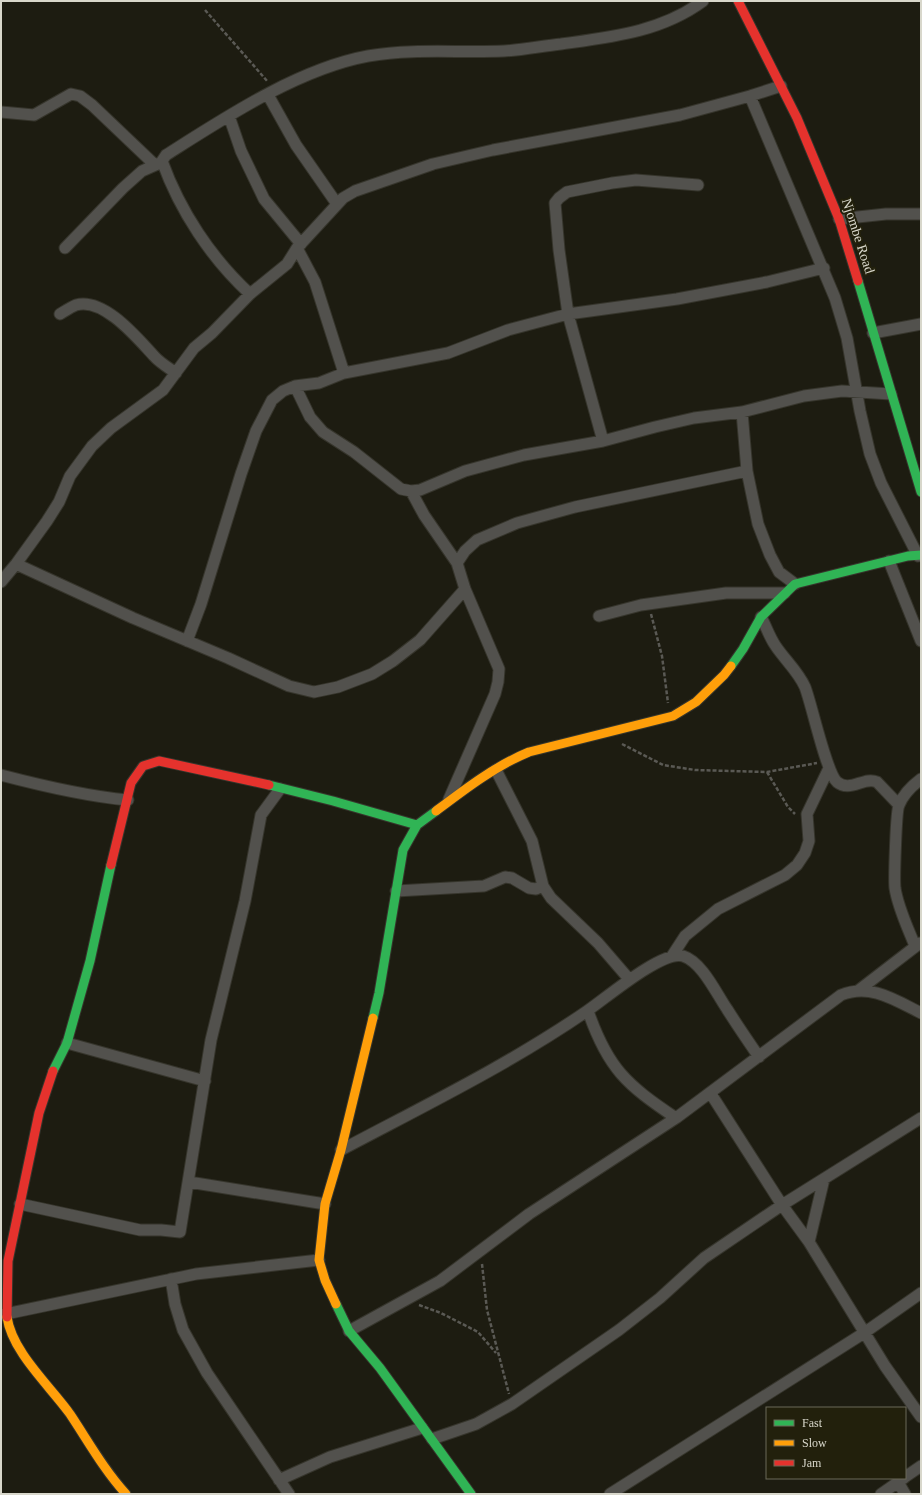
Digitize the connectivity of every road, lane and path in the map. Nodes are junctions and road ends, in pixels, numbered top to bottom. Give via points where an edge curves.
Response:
1 (703, 1) edge
2 (738, 1) edge
3 (205, 10) dead end
4 (781, 86) junction
5 (272, 93) junction
6 (750, 96) junction
7 (1, 112) edge
8 (229, 116) junction
9 (158, 163) junction
10 (698, 185) dead end
11 (337, 204) junction
12 (921, 214) edge
13 (839, 219) junction
14 (299, 246) junction
15 (65, 248) dead end
16 (824, 268) junction
17 (250, 294) junction
18 (60, 314) dead end
19 (568, 314) junction
20 (921, 324) edge
21 (873, 333) junction
22 (176, 373) junction
23 (344, 373) junction
24 (295, 386) junction
25 (856, 391) junction
26 (891, 394) junction
27 (742, 412) junction
28 (603, 441) junction
29 (747, 471) junction
30 (411, 491) junction
31 (921, 492) edge
32 (919, 555) edge
33 (889, 561) junction
34 (457, 563) junction
35 (16, 564) junction
36 (1, 582) edge
37 (795, 584) junction
38 (465, 589) junction
39 (785, 592) junction
40 (648, 604) junction
41 (599, 616) dead end
42 (761, 617) junction
43 (187, 641) junction
44 (921, 641) edge
45 (673, 716) junction
46 (602, 734) junction
47 (828, 764) junction
48 (496, 770) junction
49 (767, 772) junction
50 (1, 775) edge
51 (921, 779) edge
52 (280, 789) junction
53 (128, 800) junction
54 (448, 801) junction
55 (898, 805) junction
56 (807, 823) junction
57 (417, 824) junction
58 (543, 886) junction
59 (396, 891) junction
60 (918, 944) edge
61 (672, 956) junction
62 (629, 980) junction
63 (859, 990) junction
64 (588, 1011) junction
65 (921, 1013) edge
66 (67, 1043) junction
67 (759, 1056) junction
68 (204, 1081) junction
69 (711, 1094) junction
70 (676, 1118) junction
71 (921, 1118) edge
72 (341, 1150) junction
73 (824, 1179) junction
74 (189, 1182) junction
75 (20, 1204) junction
76 (325, 1204) junction
77 (782, 1205) junction
78 (809, 1242) junction
79 (482, 1250) junction
80 (319, 1260) junction
81 (172, 1279) junction
82 (921, 1293) edge
83 (406, 1301) junction
84 (4, 1314) edge
85 (349, 1331) junction
86 (864, 1333) junction
87 (498, 1355) junction
88 (512, 1404) junction
89 (921, 1417) edge
90 (422, 1428) junction
91 (432, 1439) junction
92 (921, 1466) edge
93 (906, 1476) edge
94 (902, 1479) edge
95 (279, 1480) junction
96 (126, 1494) edge
97 (289, 1494) edge
98 (471, 1494) edge
99 (610, 1494) edge
100 (880, 1494) edge
101 (905, 1494) edge

1 - 5 street via 677,18 634,33 505,51 411,51 367,57 308,75
2 - 4 main road, Njombe Road
3 - 5 path
4 - 6 street
4 - 13 main road, Njombe Road
5 - 8 street
5 - 11 street via 296,145
6 - 11 street via 652,121 493,150 434,164 355,191
6 - 16 street
7 - 9 street via 34,115 70,94 80,96
8 - 9 street via 166,155
8 - 14 street via 241,151 264,199
9 - 15 street via 142,171 123,188
9 - 17 street via 204,242 229,274
10 - 19 street via 636,180 567,192 559,198 555,215
11 - 14 street
12 - 13 street via 886,214
13 - 21 main road, Njombe Road
14 - 17 street via 287,264
14 - 23 street via 315,282
16 - 19 street via 677,299
16 - 25 street via 847,338
17 - 22 street via 194,348
18 - 22 street via 77,305 86,304 108,314 119,320 155,357
19 - 23 street via 508,330 448,353
19 - 28 street
20 - 21 street
21 - 26 main road, Njombe Road
22 - 35 street via 163,390 111,428 92,446 70,476 59,502
23 - 24 street via 318,383
24 - 30 street via 310,417 323,432 354,452 401,489
24 - 43 street via 272,400 256,431
25 - 26 street
25 - 27 street via 804,396
25 - 32 street via 870,454 881,483
26 - 31 main road, Njombe Road
27 - 28 street via 654,426
27 - 29 street
28 - 30 street via 524,455 465,471 420,490
29 - 34 street via 575,507 517,523 477,540
29 - 37 street via 758,524 770,555 779,572
30 - 34 street
32 - 33 main road
33 - 37 main road
33 - 44 street
34 - 38 street
35 - 36 street
35 - 43 street
37 - 39 main road
38 - 43 street via 420,640 393,661 372,674 324,691 314,692 289,686
38 - 54 street via 499,669 498,682 483,724
39 - 40 street via 726,594
39 - 42 main road
40 - 41 street
40 - 45 path via 662,656 665,690
42 - 45 main road via 724,675 696,702
42 - 47 street via 774,643 798,673 804,686
45 - 46 main road
46 - 48 main road via 529,752 510,760
46 - 49 path via 663,765 695,770
47 - 49 path
47 - 55 street via 837,782 845,786 866,780 877,782
47 - 56 street via 808,814
48 - 54 main road
48 - 58 street via 532,841
49 - 56 path via 788,807
50 - 53 street via 56,789
51 - 55 street via 912,786
52 - 53 main road via 159,761 143,766 131,783
52 - 57 main road
52 - 68 street via 261,814 245,901 211,1040
53 - 66 main road via 102,900 90,961
54 - 57 main road
55 - 60 street via 895,887 900,907
56 - 61 street via 809,841 797,865 785,875 718,909 685,936
57 - 59 main road via 403,850
58 - 59 street via 529,888 512,878 505,877 484,886
58 - 62 street via 551,898 598,943
59 - 72 main road via 378,993
60 - 63 street
61 - 62 street
61 - 67 street via 683,956 706,976
62 - 64 street
63 - 65 street via 883,995
63 - 67 street via 841,995
64 - 70 street via 609,1060 624,1079
64 - 72 street via 544,1040
66 - 68 street
66 - 75 main road via 55,1066 39,1113
67 - 69 street
68 - 74 street
69 - 70 street
69 - 77 street
70 - 79 street via 529,1214
71 - 73 street
72 - 76 main road
73 - 77 street
73 - 78 street
74 - 75 street via 180,1232 140,1230
74 - 76 street
75 - 84 main road via 8,1261
76 - 80 main road
77 - 78 street
77 - 88 street via 704,1258 660,1298 619,1330
78 - 86 street
79 - 83 street via 440,1281
79 - 87 path via 485,1294
80 - 81 street
80 - 85 main road via 325,1280
81 - 84 street
81 - 95 street via 175,1304 183,1330 207,1373
82 - 86 street
83 - 85 street
83 - 87 path via 441,1313 478,1332
84 - 96 main road via 26,1357 69,1414 113,1480
85 - 90 main road via 380,1368
86 - 89 street
86 - 99 street
87 - 88 path
88 - 91 street via 476,1424
90 - 91 main road
90 - 95 street via 330,1457
91 - 98 main road
92 - 93 street
94 - 100 street
94 - 101 street
95 - 97 street

